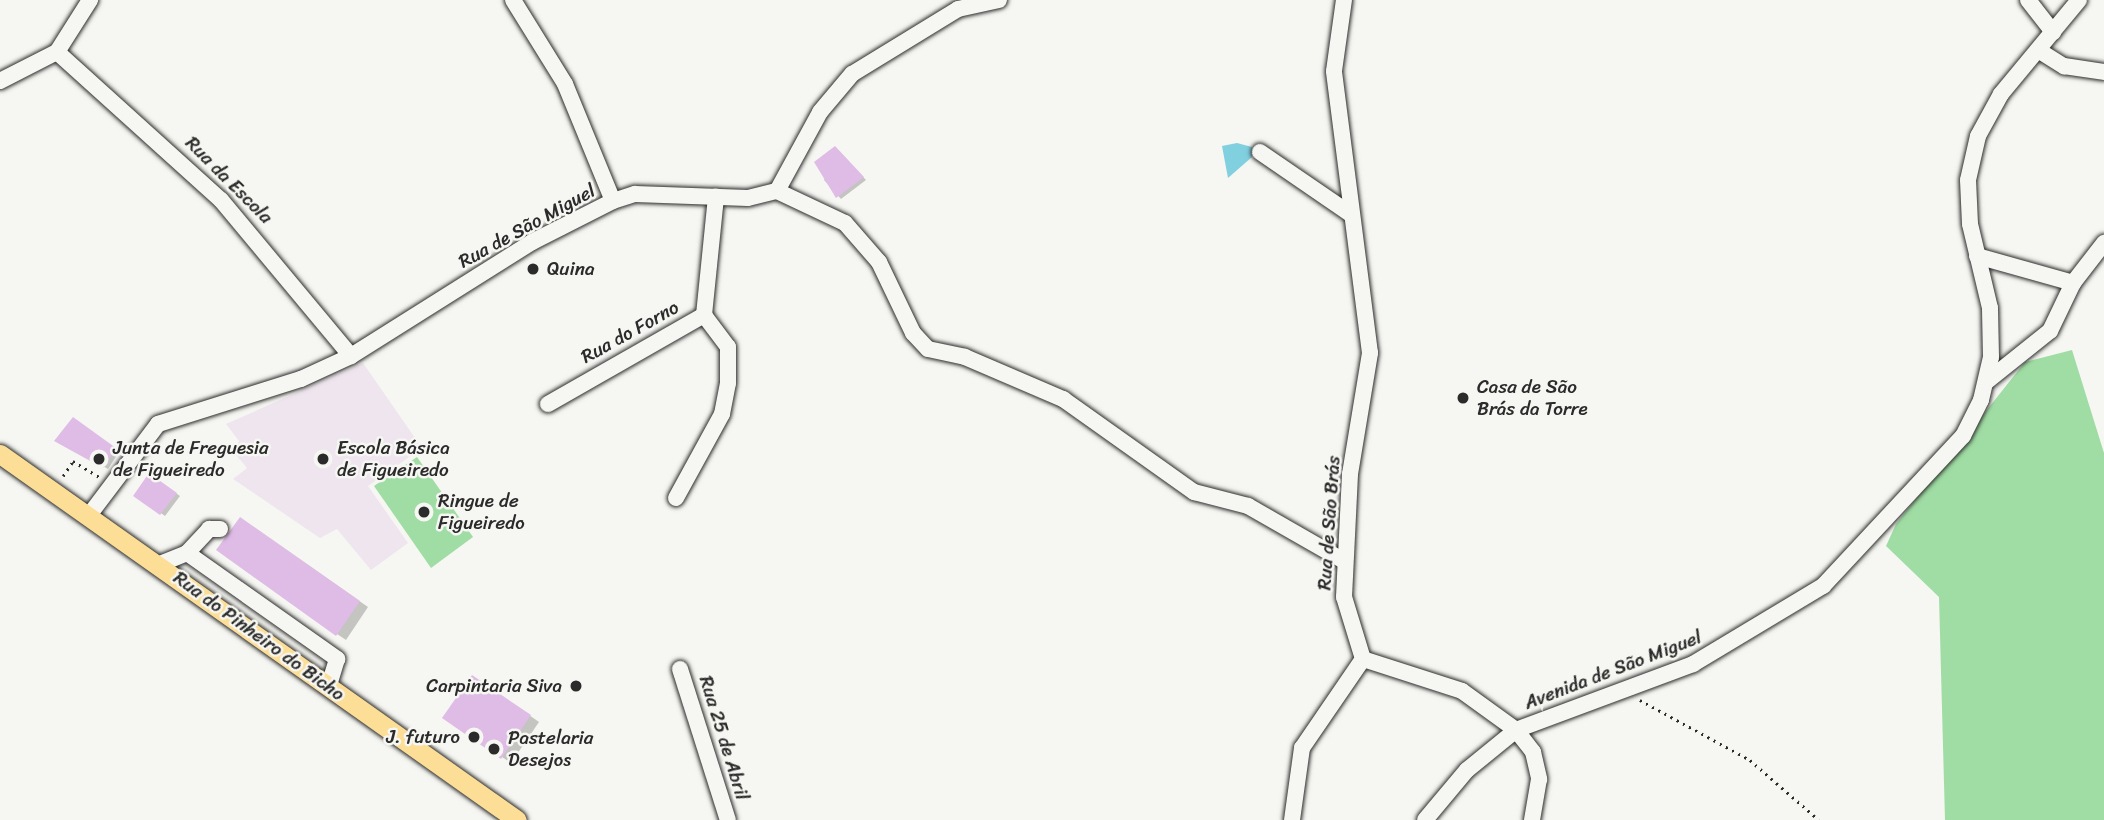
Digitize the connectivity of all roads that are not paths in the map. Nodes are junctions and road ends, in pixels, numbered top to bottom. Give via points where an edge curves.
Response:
1 (90, 0) edge
2 (513, 0) edge
3 (999, 0) edge
4 (1344, 0) edge
5 (2028, 0) edge
6 (2079, 0) edge
7 (2053, 32) junction
8 (2038, 50) junction
9 (57, 52) junction
10 (2104, 72) edge
11 (0, 81) edge
12 (1260, 152) dead end
13 (777, 191) junction
14 (716, 197) junction
15 (613, 201) junction
16 (1349, 213) junction
17 (2104, 243) edge
18 (1977, 256) junction
19 (2073, 283) junction
20 (704, 315) junction
21 (351, 356) junction
22 (1986, 382) junction
23 (548, 404) dead end
24 (0, 454) edge
25 (676, 498) dead end
26 (90, 514) junction
27 (220, 529) dead end
28 (187, 553) junction
29 (1344, 561) junction
30 (160, 564) junction
31 (1363, 659) junction
32 (680, 669) dead end
33 (329, 685) junction
34 (1517, 730) junction
35 (517, 820) edge
36 (728, 820) edge
37 (1292, 820) edge
38 (1425, 820) edge
39 (1532, 820) edge

1 - 9 street
2 - 15 street via 565,84
3 - 13 street via 958,9 852,74 820,112
4 - 16 street, Rua de São Brás via 1334,71
5 - 7 street
6 - 7 street
7 - 8 street
8 - 10 street via 2064,66
8 - 18 street via 2000,94 1978,136 1968,180
9 - 11 street
9 - 21 street, Rua da Escola via 221,200
12 - 16 street
13 - 14 street, Rua de São Miguel
13 - 29 street via 845,223 879,262 913,333 928,349 965,357 1063,399 1194,492 1248,506
14 - 15 street, Rua de São Miguel via 664,192
14 - 20 street, Rua do Forno
15 - 21 street, Rua de São Miguel via 532,242
16 - 29 street, Rua de São Brás via 1370,352
17 - 19 street
18 - 19 street
18 - 22 street via 1990,308
19 - 22 street via 2050,331
20 - 23 street, Rua do Forno
20 - 25 street via 728,347 728,383 722,414
21 - 26 street, Rua de São Miguel via 301,379 158,424
22 - 34 street, Avenida de São Miguel via 1963,436 1823,586 1693,664
24 - 26 main road, Rua do Pinheiro do Bicho
26 - 30 main road, Rua do Pinheiro do Bicho
27 - 28 street via 209,529
28 - 30 street
28 - 33 street via 337,659
29 - 31 street, Rua de São Brás via 1344,597
30 - 33 main road, Rua do Pinheiro do Bicho
31 - 34 street via 1462,691
31 - 37 street via 1302,748
32 - 36 street, Rua 25 de Abril
33 - 35 main road, Rua do Pinheiro do Bicho
34 - 38 street, Avenida de São Miguel via 1467,770
34 - 39 street via 1533,752 1539,779

